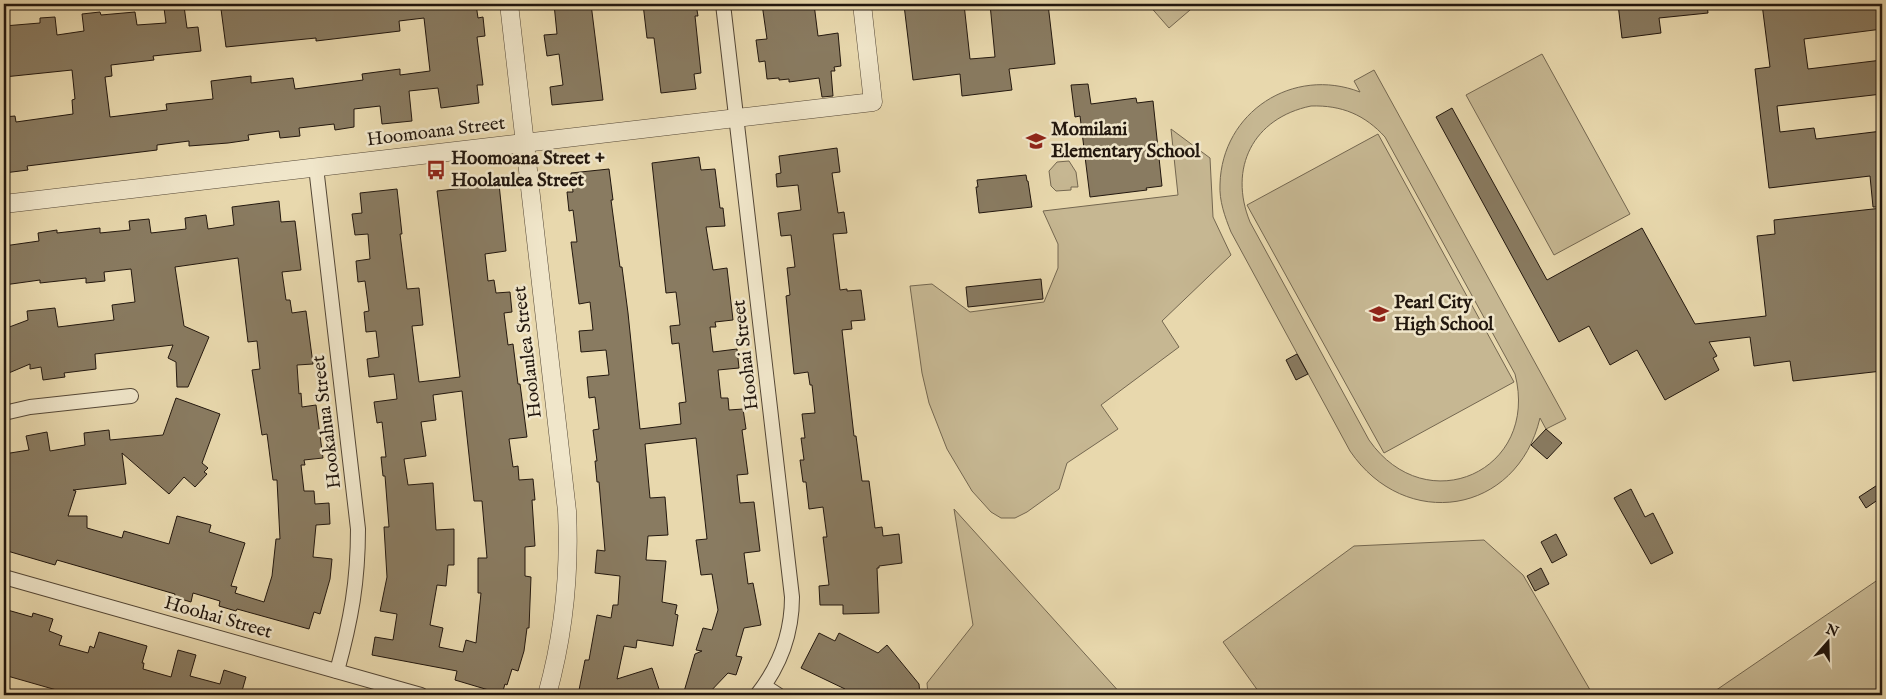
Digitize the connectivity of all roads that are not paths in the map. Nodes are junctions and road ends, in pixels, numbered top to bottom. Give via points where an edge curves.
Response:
1 (509, 4) edge
2 (723, 4) edge
3 (862, 4) edge
4 (736, 118) junction
5 (525, 143) junction
6 (316, 167) junction
7 (4, 204) edge
8 (130, 396) dead end
9 (4, 413) edge
10 (4, 577) edge
11 (337, 671) junction
12 (761, 691) edge
13 (421, 695) edge
14 (547, 695) edge
15 (778, 695) edge

1 - 5 street, Hoolaulea Street
2 - 4 street, Hoohai Street
3 - 4 street, Hoomoana Street via 873,102
4 - 5 street, Hoomoana Street
4 - 12 street, Hoohai Street via 792,597 786,642 779,662
5 - 6 street, Hoomoana Street
5 - 14 street, Hoolaulea Street via 568,519 564,618
6 - 7 street, Hoomoana Street
6 - 11 street, Hookahua Street via 358,529 353,607
8 - 9 street via 30,406
10 - 11 street, Hoohai Street
11 - 13 street, Hoohai Street
12 - 15 street

